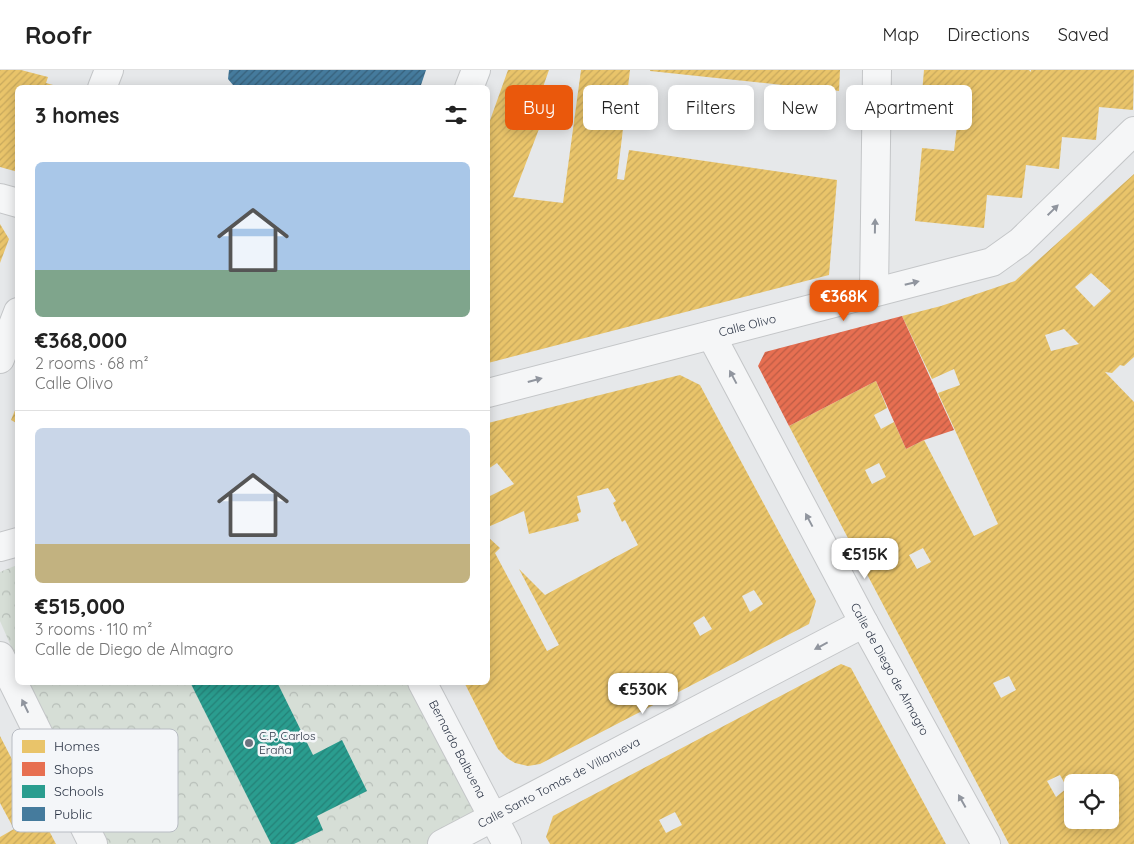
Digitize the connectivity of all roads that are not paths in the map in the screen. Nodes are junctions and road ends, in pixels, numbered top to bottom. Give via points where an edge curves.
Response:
1 (109, 70) edge
2 (476, 70) edge
3 (877, 70) edge
4 (103, 85) edge
5 (470, 85) edge
6 (1134, 131) edge
7 (0, 198) edge
8 (15, 202) edge
9 (874, 292) junction
10 (15, 320) edge
11 (711, 335) junction
12 (0, 359) edge
13 (490, 392) edge
14 (15, 543) edge
15 (0, 547) edge
16 (864, 623) junction
17 (0, 656) edge
18 (424, 685) edge
19 (36, 729) edge
20 (493, 818) junction
21 (87, 832) edge
22 (93, 844) edge
23 (442, 844) edge
24 (507, 844) edge
25 (986, 844) edge

1 - 4 street
2 - 5 street
9 -> 3 street
9 -> 6 street, Calle Olivo via 992,262 1020,242
7 - 8 street
9 - 11 street, Calle Olivo
10 - 12 street
13 -> 11 street, Calle Olivo
16 -> 11 street, Calle de Diego de Almagro
14 - 15 street
16 -> 20 street, Calle Santo Tomás de Villanueva
25 -> 16 street, Calle de Diego de Almagro
19 -> 17 street
18 - 20 street, Bernardo Balbuena
20 - 23 street, Calle Santo Tomás de Villanueva
20 - 24 street, Bernardo Balbuena
22 -> 21 street

